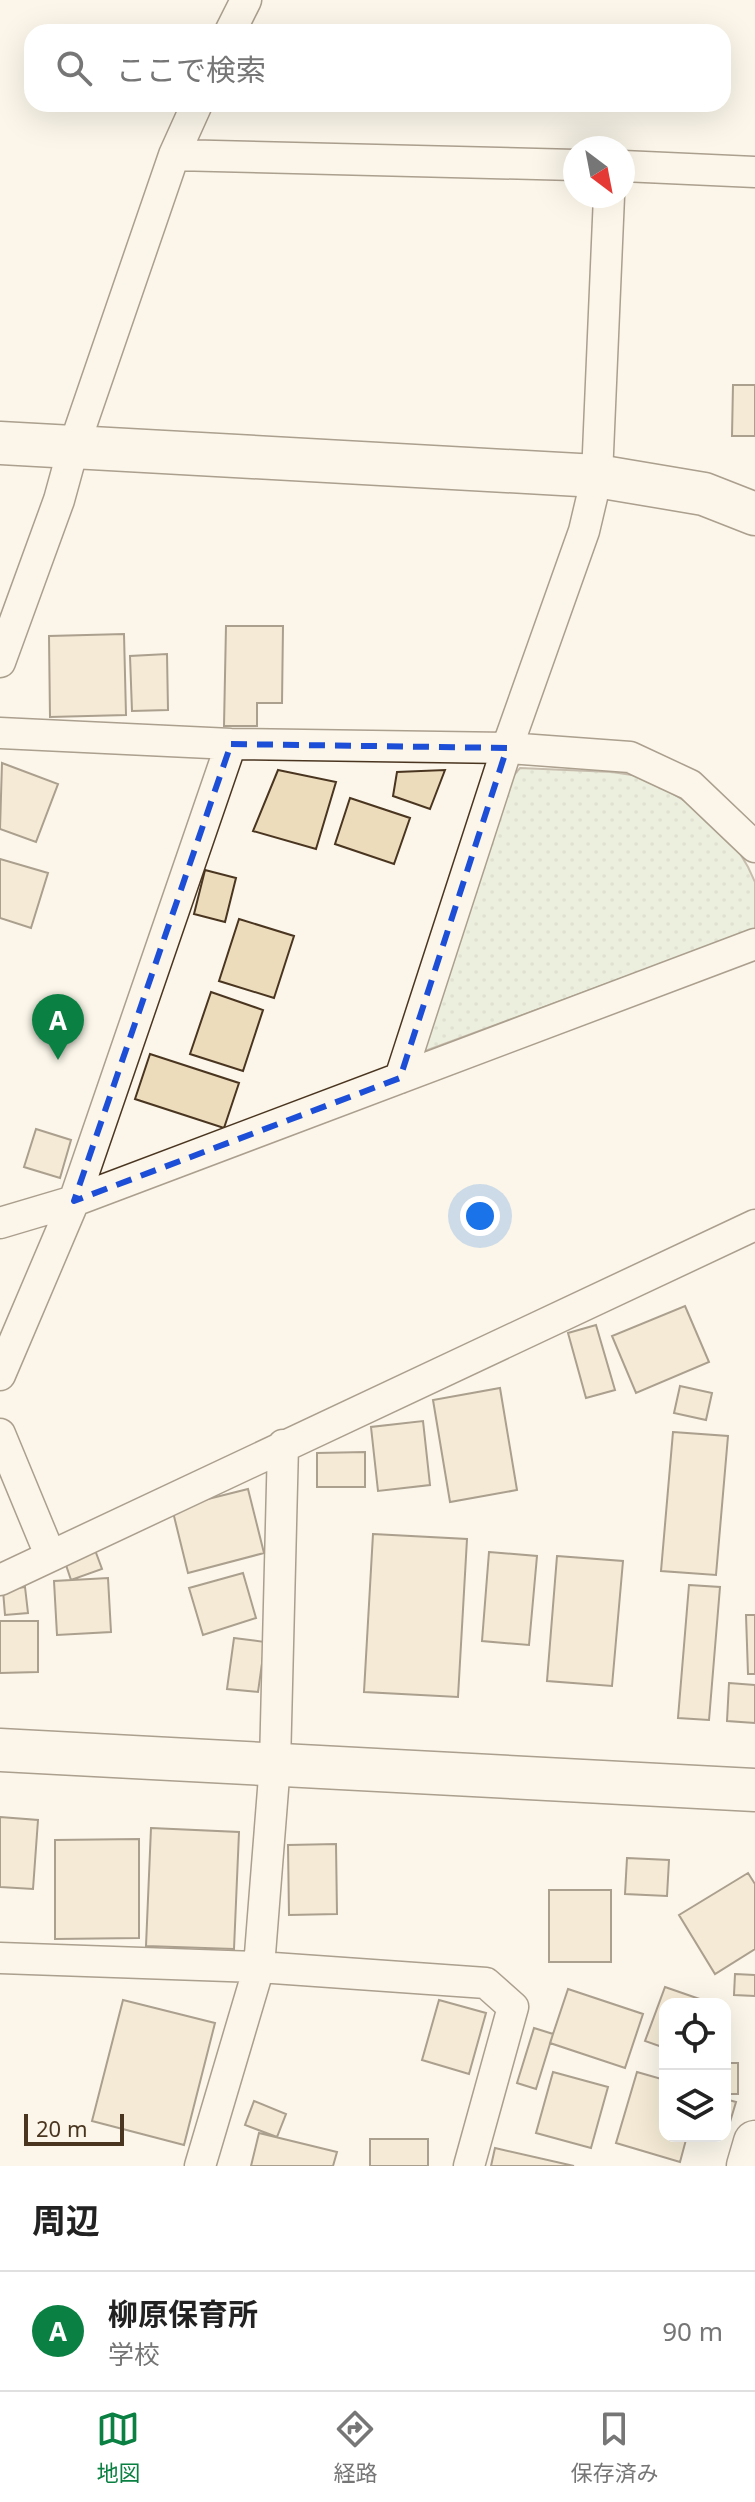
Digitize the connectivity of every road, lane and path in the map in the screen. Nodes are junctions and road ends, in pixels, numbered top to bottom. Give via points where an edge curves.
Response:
1 (246, 0) edge
2 (234, 24) edge
3 (193, 112) edge
4 (174, 155) junction
5 (563, 165) edge
6 (635, 167) edge
7 (755, 172) edge
8 (608, 208) edge
9 (0, 443) edge
10 (73, 449) junction
11 (597, 476) junction
12 (755, 514) edge
13 (0, 662) edge
14 (0, 733) edge
15 (231, 744) junction
16 (507, 748) junction
17 (755, 847) edge
18 (755, 944) edge
19 (400, 1078) junction
20 (74, 1201) junction
21 (0, 1223) edge
22 (755, 1225) edge
23 (0, 1375) edge
24 (0, 1434) edge
25 (283, 1445) junction
26 (50, 1555) junction
27 (0, 1580) edge
28 (0, 1750) edge
29 (275, 1764) junction
30 (755, 1790) edge
31 (0, 1958) edge
32 (259, 1967) junction
33 (755, 2142) edge
34 (200, 2166) edge
35 (469, 2166) edge
36 (748, 2166) edge

1 - 2 street
3 - 4 street
4 - 5 street
4 - 10 street
6 - 7 street
8 - 11 street
9 - 10 street
10 - 11 street
10 - 13 street
11 - 12 street via 704,494
11 - 16 street via 584,531
14 - 15 street
15 - 16 street
15 - 20 street
16 - 17 street via 630,757 690,785
16 - 19 street
18 - 19 street
19 - 20 street
20 - 21 street
20 - 23 street
22 - 25 street
24 - 26 street
25 - 26 street
25 - 29 street
26 - 27 street
28 - 29 street
29 - 30 street
29 - 32 street
31 - 32 street
32 - 34 street
32 - 35 street via 486,1983 513,2007
33 - 36 street

